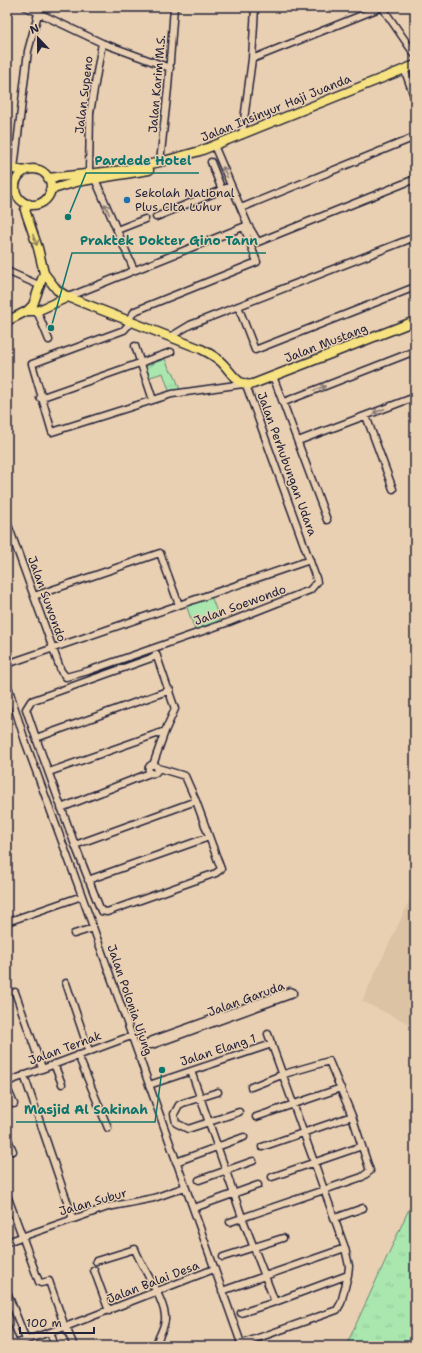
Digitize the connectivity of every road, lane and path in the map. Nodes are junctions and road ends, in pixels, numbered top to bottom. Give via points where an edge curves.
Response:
1 (26, 7) edge
2 (174, 7) edge
3 (255, 7) edge
4 (382, 7) edge
5 (38, 14) junction
6 (102, 43) junction
7 (415, 55) edge
8 (252, 59) junction
9 (415, 64) edge
10 (170, 68) junction
11 (415, 70) edge
12 (406, 74) junction
13 (415, 99) edge
14 (242, 134) junction
15 (415, 137) edge
16 (216, 150) junction
17 (160, 162) junction
18 (211, 162) dead end
19 (10, 168) edge
20 (25, 171) junction
21 (92, 177) junction
22 (48, 178) junction
23 (415, 179) edge
24 (7, 181) edge
25 (231, 186) junction
26 (15, 190) junction
27 (50, 190) junction
28 (222, 190) junction
29 (29, 204) junction
30 (240, 208) junction
31 (156, 217) dead end
32 (145, 219) dead end
33 (246, 226) junction
34 (117, 230) junction
35 (415, 237) edge
36 (134, 270) junction
37 (7, 271) edge
38 (44, 273) junction
39 (41, 286) junction
40 (415, 287) edge
41 (68, 297) junction
42 (238, 306) junction
43 (27, 311) junction
44 (37, 311) junction
45 (7, 320) edge
46 (415, 321) edge
47 (129, 322) junction
48 (170, 337) junction
49 (49, 340) dead end
50 (135, 346) dead end
51 (415, 351) edge
52 (171, 352) dead end
53 (140, 362) junction
54 (273, 376) junction
55 (245, 385) junction
56 (415, 397) edge
57 (40, 398) junction
58 (153, 400) junction
59 (284, 402) junction
60 (366, 416) junction
61 (298, 441) junction
62 (393, 489) dead end
63 (327, 520) dead end
64 (7, 522) edge
65 (310, 560) junction
66 (317, 582) joint
67 (34, 596) junction
68 (179, 605) junction
69 (154, 648) junction
70 (54, 649) junction
71 (158, 656) junction
72 (10, 663) dead end
73 (72, 676) joint
74 (7, 684) edge
75 (170, 690) junction
76 (10, 702) edge
77 (165, 731) junction
78 (36, 738) junction
79 (155, 766) junction
80 (49, 772) junction
81 (196, 801) junction
82 (61, 808) junction
83 (209, 837) junction
84 (75, 845) junction
85 (88, 880) junction
86 (82, 896) junction
87 (7, 922) edge
88 (93, 928) junction
89 (74, 934) dead end
90 (66, 983) dead end
91 (15, 992) dead end
92 (257, 1005) junction
93 (268, 1034) dead end
94 (131, 1036) junction
95 (272, 1044) junction
96 (136, 1048) junction
97 (89, 1051) junction
98 (78, 1055) junction
99 (54, 1064) junction
100 (42, 1068) junction
101 (191, 1071) junction
102 (284, 1074) junction
103 (24, 1075) junction
104 (7, 1082) edge
105 (62, 1084) dead end
106 (149, 1085) junction
107 (251, 1087) dead end
108 (7, 1088) edge
109 (341, 1088) junction
110 (218, 1092) dead end
111 (200, 1098) junction
112 (14, 1104) dead end
113 (294, 1104) junction
114 (239, 1112) dead end
115 (352, 1116) junction
116 (256, 1117) dead end
117 (174, 1120) junction
118 (209, 1122) junction
119 (162, 1124) junction
120 (108, 1128) dead end
121 (305, 1133) junction
122 (7, 1137) edge
123 (244, 1137) dead end
124 (218, 1146) junction
125 (362, 1146) junction
126 (262, 1148) dead end
127 (13, 1151) dead end
128 (254, 1160) dead end
129 (176, 1162) junction
130 (315, 1162) junction
131 (227, 1170) junction
132 (272, 1177) dead end
133 (199, 1180) dead end
134 (258, 1185) dead end
135 (185, 1187) junction
136 (323, 1189) junction
137 (235, 1193) junction
138 (7, 1194) edge
139 (194, 1208) junction
140 (363, 1208) dead end
141 (242, 1217) junction
142 (335, 1218) junction
143 (73, 1219) junction
144 (230, 1222) dead end
145 (22, 1236) junction
146 (283, 1238) dead end
147 (7, 1242) edge
148 (254, 1248) junction
149 (345, 1248) junction
150 (223, 1257) dead end
151 (96, 1261) dead end
152 (94, 1270) dead end
153 (214, 1270) junction
154 (348, 1275) junction
155 (265, 1276) junction
156 (222, 1291) junction
157 (7, 1292) edge
158 (157, 1292) junction
159 (274, 1302) junction
160 (109, 1311) junction
161 (241, 1314) dead end
162 (7, 1326) edge
163 (65, 1327) junction
164 (50, 1332) junction
165 (26, 1340) junction
166 (12, 1345) edge
167 (241, 1345) edge
168 (55, 1346) edge
169 (74, 1346) edge
170 (154, 1346) edge

1 - 5 street
2 - 10 street, Jalan Karim M.S.
3 - 8 street
4 - 7 street
4 - 8 street
5 - 6 street
5 - 19 street via 28,51
6 - 10 street
6 - 21 street, Jalan Supeno via 90,113
8 - 14 street
9 - 14 main road, Jalan Insinyur Haji Juanda
10 - 17 street, Jalan Karim M.S.
11 - 12 main road, Jalan Insinyur Haji Juanda
12 - 13 street
12 - 16 main road, Jalan Insinyur Haji Juanda
14 - 17 main road, Jalan Insinyur Haji Juanda via 200,151
15 - 30 street
16 - 21 main road, Jalan Insinyur Haji Juanda via 167,166
25 -> 16 street
17 - 21 main road, Jalan Insinyur Haji Juanda
18 - 28 street
19 - 20 main road
20 - 22 main road via 35,169
20 - 26 main road via 15,182
21 - 22 main road, Jalan Insinyur Haji Juanda
21 - 27 main road, Jalan Insinyur Haji Juanda
34 -> 21 street, Jalan Supeno
22 - 27 main road
23 - 33 street via 261,242 257,241
24 - 26 main road
25 - 28 street
25 - 30 street
26 - 29 main road via 21,200
27 - 29 main road via 48,196 40,203
28 - 31 street
29 -> 38 main road via 25,210
30 - 33 street
32 - 34 street
33 - 36 street
33 - 47 street via 257,262 135,311
34 - 36 street, Jalan Supeno
35 - 42 street
36 - 41 street
37 - 39 street
38 - 39 main road
38 - 41 main road, Jalan Perhubungan Udara via 57,290
39 - 43 main road via 33,305
40 - 42 street via 255,350
41 - 44 main road
41 - 47 main road, Jalan Perhubungan Udara
42 - 48 street via 190,325
43 - 44 main road
43 - 45 main road
44 - 49 street
46 - 54 main road, Jalan Mustang
47 - 48 main road, Jalan Perhubungan Udara
47 - 57 street via 124,330 33,363 31,365
48 - 55 main road, Jalan Perhubungan Udara via 216,357
50 - 53 street
59 -> 51 street
52 - 53 street
53 - 57 street
53 - 58 street
54 - 55 main road, Jalan Mustang
54 - 59 street
55 - 58 street via 172,394
55 - 65 street, Jalan Perhubungan Udara
56 -> 60 street
57 - 58 street via 52,432
59 - 61 street
60 - 61 street
60 - 62 street
61 - 63 street
64 - 67 street, Jalan Suwondo
65 - 66 street, Jalan Perhubungan Udara
65 - 68 street
66 - 69 street, Jalan Soewondo via 310,590
67 - 68 street via 160,553
67 - 70 street, Jalan Suwondo
68 - 70 street
69 - 71 street
69 - 73 street, Jalan Soewondo
70 - 72 street
70 - 73 street, Jalan Suwondo via 63,674 66,677
71 - 75 street
71 - 78 street via 31,701 26,709
74 - 76 street, Jalan Polonia Ujung
75 - 77 street via 175,709
75 - 78 street
76 - 86 street, Jalan Polonia Ujung
77 - 79 street
77 - 80 street
78 - 80 street
79 - 81 street via 185,776
79 - 82 street via 149,769 150,772
80 - 82 street
81 - 83 street
81 - 84 street
82 - 84 street
83 - 85 street
83 - 85 street via 221,867 216,873 105,912 100,910
84 - 85 street
86 - 87 street
86 - 88 street, Jalan Polonia Ujung
88 - 89 street
88 - 94 street, Jalan Polonia Ujung
90 - 97 street
91 - 100 street
92 - 92 street, Jalan Garuda via 290,991 293,992 293,994
92 - 96 street, Jalan Garuda
93 - 95 street
94 - 96 street, Jalan Polonia Ujung
94 - 97 street, Jalan Ternak
95 - 101 street, Jalan Elang 1
95 - 102 street
96 - 106 street, Jalan Polonia Ujung
97 - 98 street, Jalan Ternak
98 - 99 street, Jalan Ternak
98 - 120 street
99 - 100 street, Jalan Ternak
99 - 105 street
100 - 103 street, Jalan Ternak
101 - 106 street, Jalan Elang 1
101 - 111 street
102 - 107 street
102 - 109 street via 328,1060
102 - 113 street
103 - 104 street, Jalan Ternak
103 - 143 street
106 - 119 street, Jalan Polonia Ujung
108 - 112 street
109 - 113 street
109 - 115 street
110 - 111 street
111 - 117 street via 179,1105
111 - 118 street
113 - 116 street
113 - 121 street
114 - 118 street
115 - 121 street
115 - 125 street
117 - 118 street via 180,1126 188,1128
117 - 119 street
118 - 124 street
119 - 129 street, Jalan Polonia Ujung
121 - 126 street
121 - 130 street
122 - 127 street
123 - 124 street
124 - 129 street
124 - 131 street
125 - 130 street
125 - 136 street via 369,1173
128 - 131 street
129 - 135 street, Jalan Polonia Ujung
130 - 132 street
130 - 136 street
131 - 133 street
131 - 137 street
134 - 137 street
135 - 139 street, Jalan Polonia Ujung
135 - 143 street, Jalan Subur via 154,1198 108,1207
136 - 141 street
136 - 142 street
137 - 139 street
137 - 141 street
138 - 145 street
139 - 153 street, Jalan Polonia Ujung
140 - 142 street
141 - 144 street
141 - 148 street
142 - 149 street
143 - 145 street, Jalan Subur
145 - 147 street, Jalan Subur
145 - 163 street via 39,1282 49,1281
146 - 148 street
148 - 150 street
148 - 155 street
149 - 154 street
149 - 155 street
151 - 158 street via 134,1248
152 - 160 street
153 - 156 street, Jalan Polonia Ujung
153 - 158 street, Jalan Balai Desa
154 - 159 street
154 - 167 street via 337,1310
155 - 156 street
155 - 159 street
156 - 167 street, Jalan Polonia Ujung
157 - 165 street
158 - 160 street, Jalan Balai Desa
158 - 170 street via 165,1320
159 - 161 street
160 - 163 street, Jalan Balai Desa
162 - 166 street
163 - 164 street, Jalan Balai Desa
163 - 169 street
164 - 165 street, Jalan Balai Desa
164 - 168 street
165 - 166 street, Jalan Balai Desa

